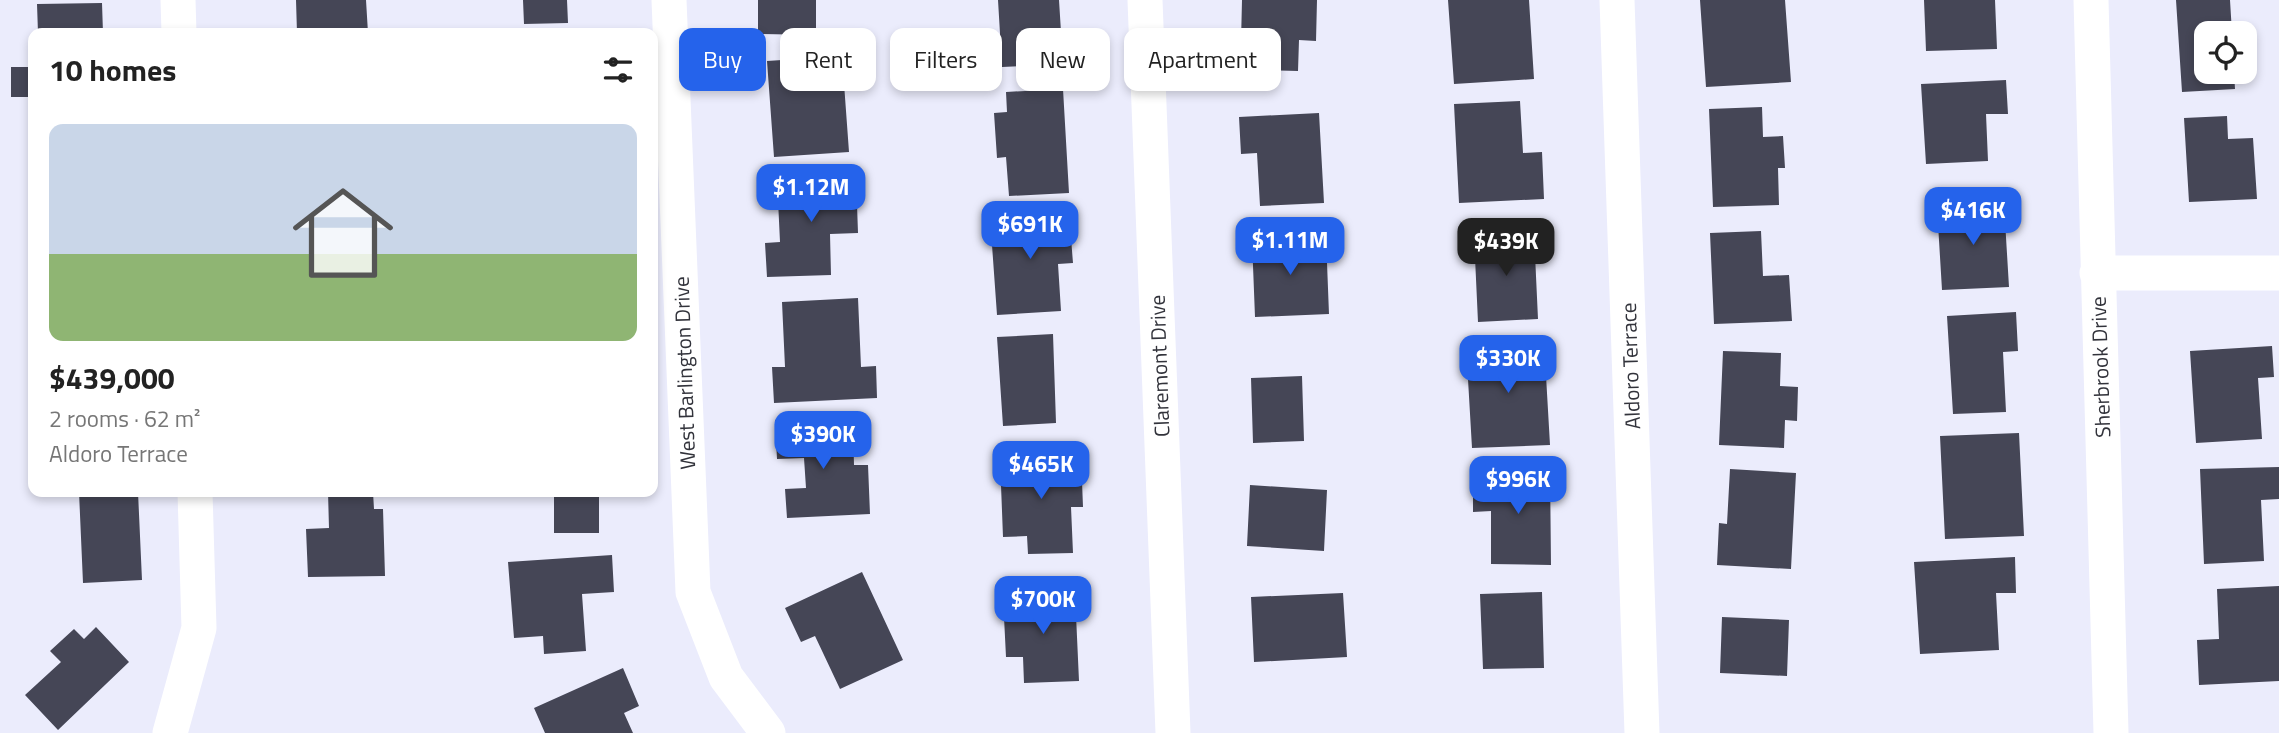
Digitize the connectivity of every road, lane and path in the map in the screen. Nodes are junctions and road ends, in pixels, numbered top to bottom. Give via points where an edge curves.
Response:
1 (178, 0) edge
2 (669, 0) edge
3 (1145, 0) edge
4 (1617, 0) edge
5 (2091, 0) edge
6 (179, 28) edge
7 (2097, 273) junction
8 (2279, 273) edge
9 (195, 497) edge
10 (765, 731) edge
11 (170, 733) edge
12 (1173, 733) edge
13 (1642, 733) edge
14 (2111, 733) edge

1 - 6 street
2 - 10 street, West Barlington Drive via 693,592 726,677
3 - 12 street, Claremont Drive
4 - 13 street, Aldoro Terrace
5 - 7 street, Sherbrook Drive
7 - 8 street
7 - 14 street, Sherbrook Drive
9 - 11 street via 199,628

